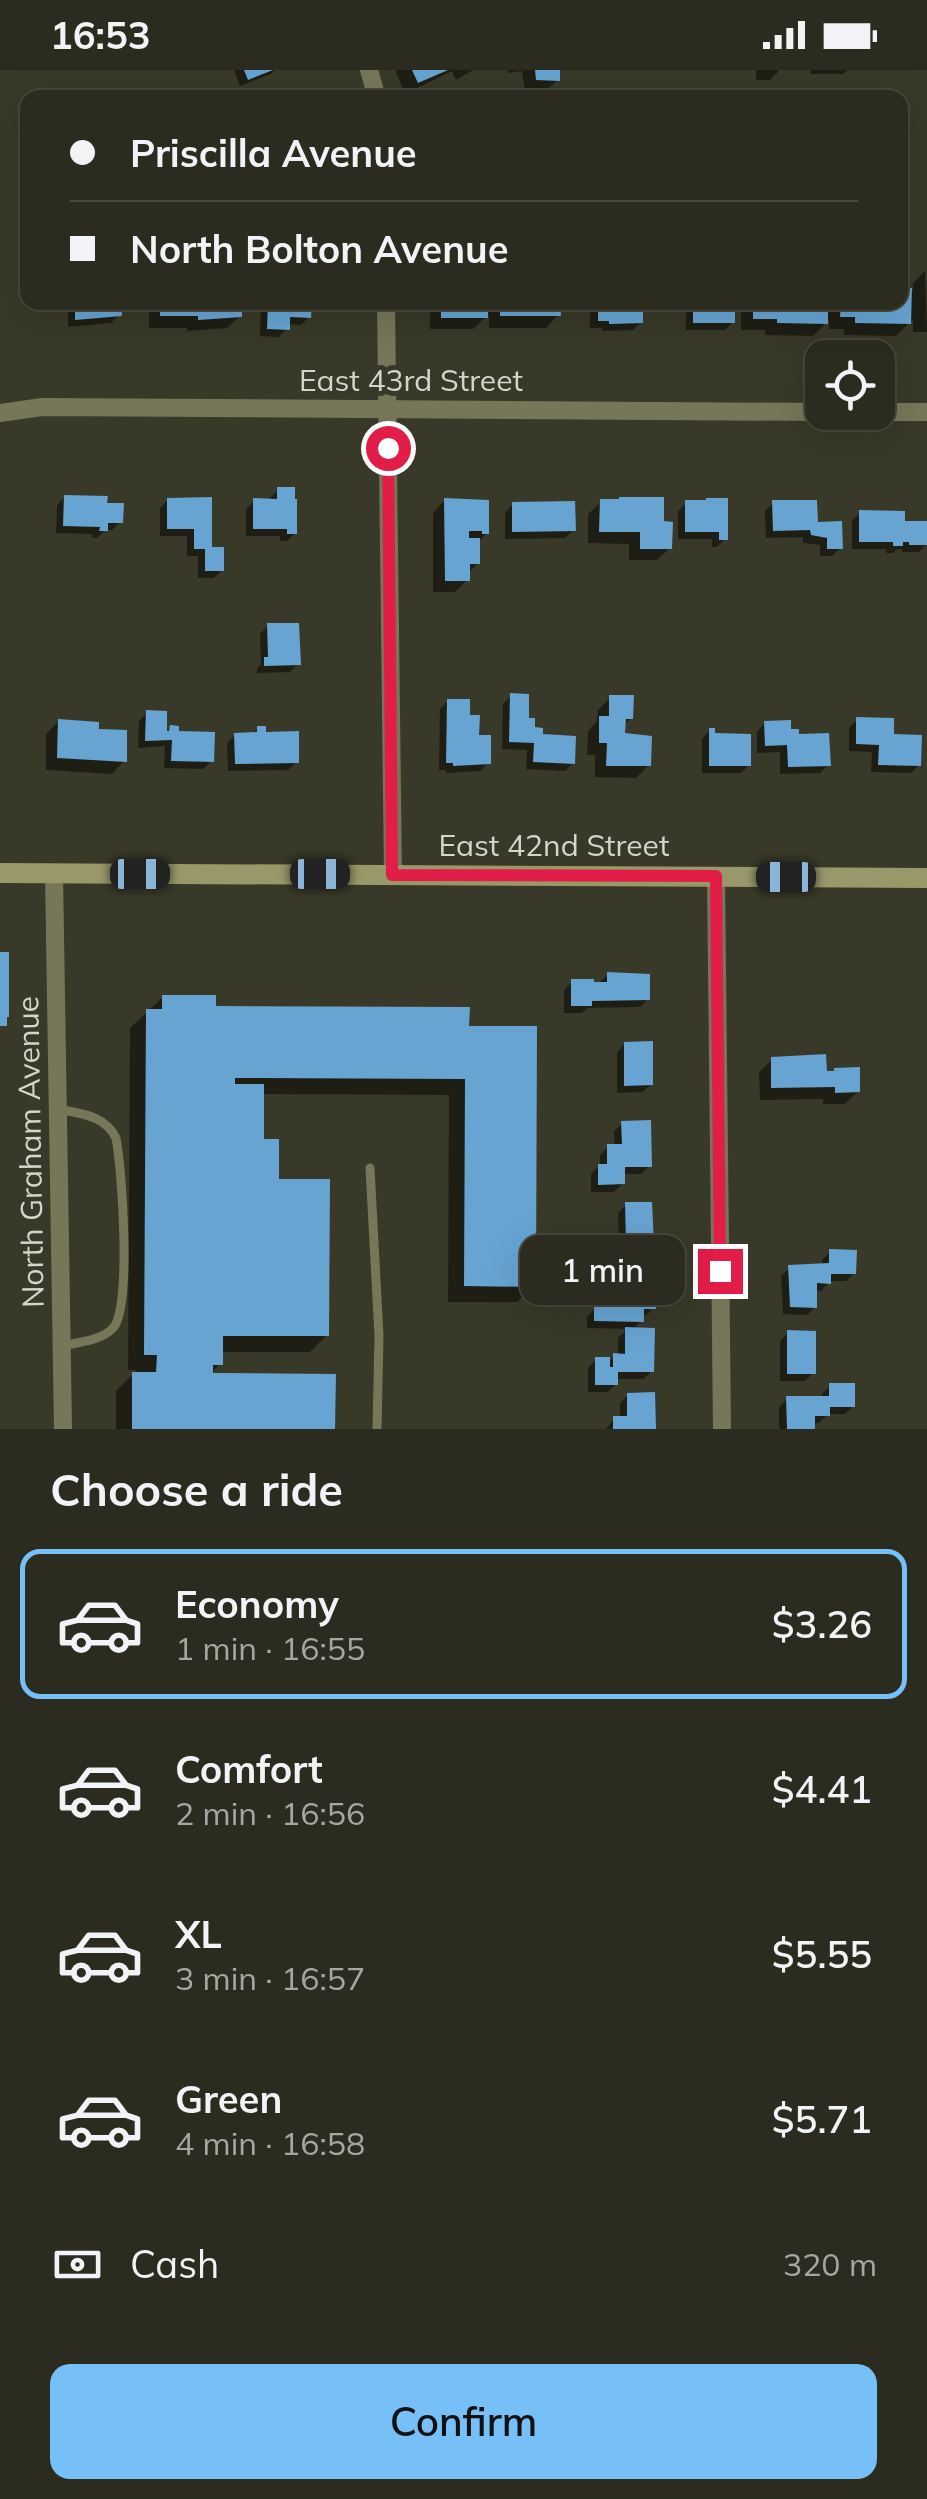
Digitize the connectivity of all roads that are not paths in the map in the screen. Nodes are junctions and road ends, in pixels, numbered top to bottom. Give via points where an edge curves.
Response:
1 (386, 310) edge
2 (388, 409) junction
3 (805, 412) edge
4 (895, 412) edge
5 (927, 412) edge
6 (0, 413) edge
7 (0, 873) edge
8 (54, 873) junction
9 (392, 875) junction
10 (716, 876) junction
11 (927, 878) edge
12 (58, 1109) junction
13 (370, 1168) dead end
14 (62, 1346) junction
15 (63, 1429) edge
16 (378, 1429) edge
17 (722, 1429) edge

1 - 2 street
2 - 3 street, East 43rd Street
2 - 6 street, East 43rd Street via 42,407
2 - 9 street
4 - 5 street
7 - 8 street, East 42nd Street
8 - 9 street, East 42nd Street
8 - 12 street, North Graham Avenue
9 - 10 street, East 42nd Street
10 - 11 street, East 42nd Street
10 - 17 street
12 - 14 street, North Graham Avenue
12 - 14 lane via 101,1120 116,1138 124,1252 115,1326
13 - 16 lane
14 - 15 street, North Graham Avenue

